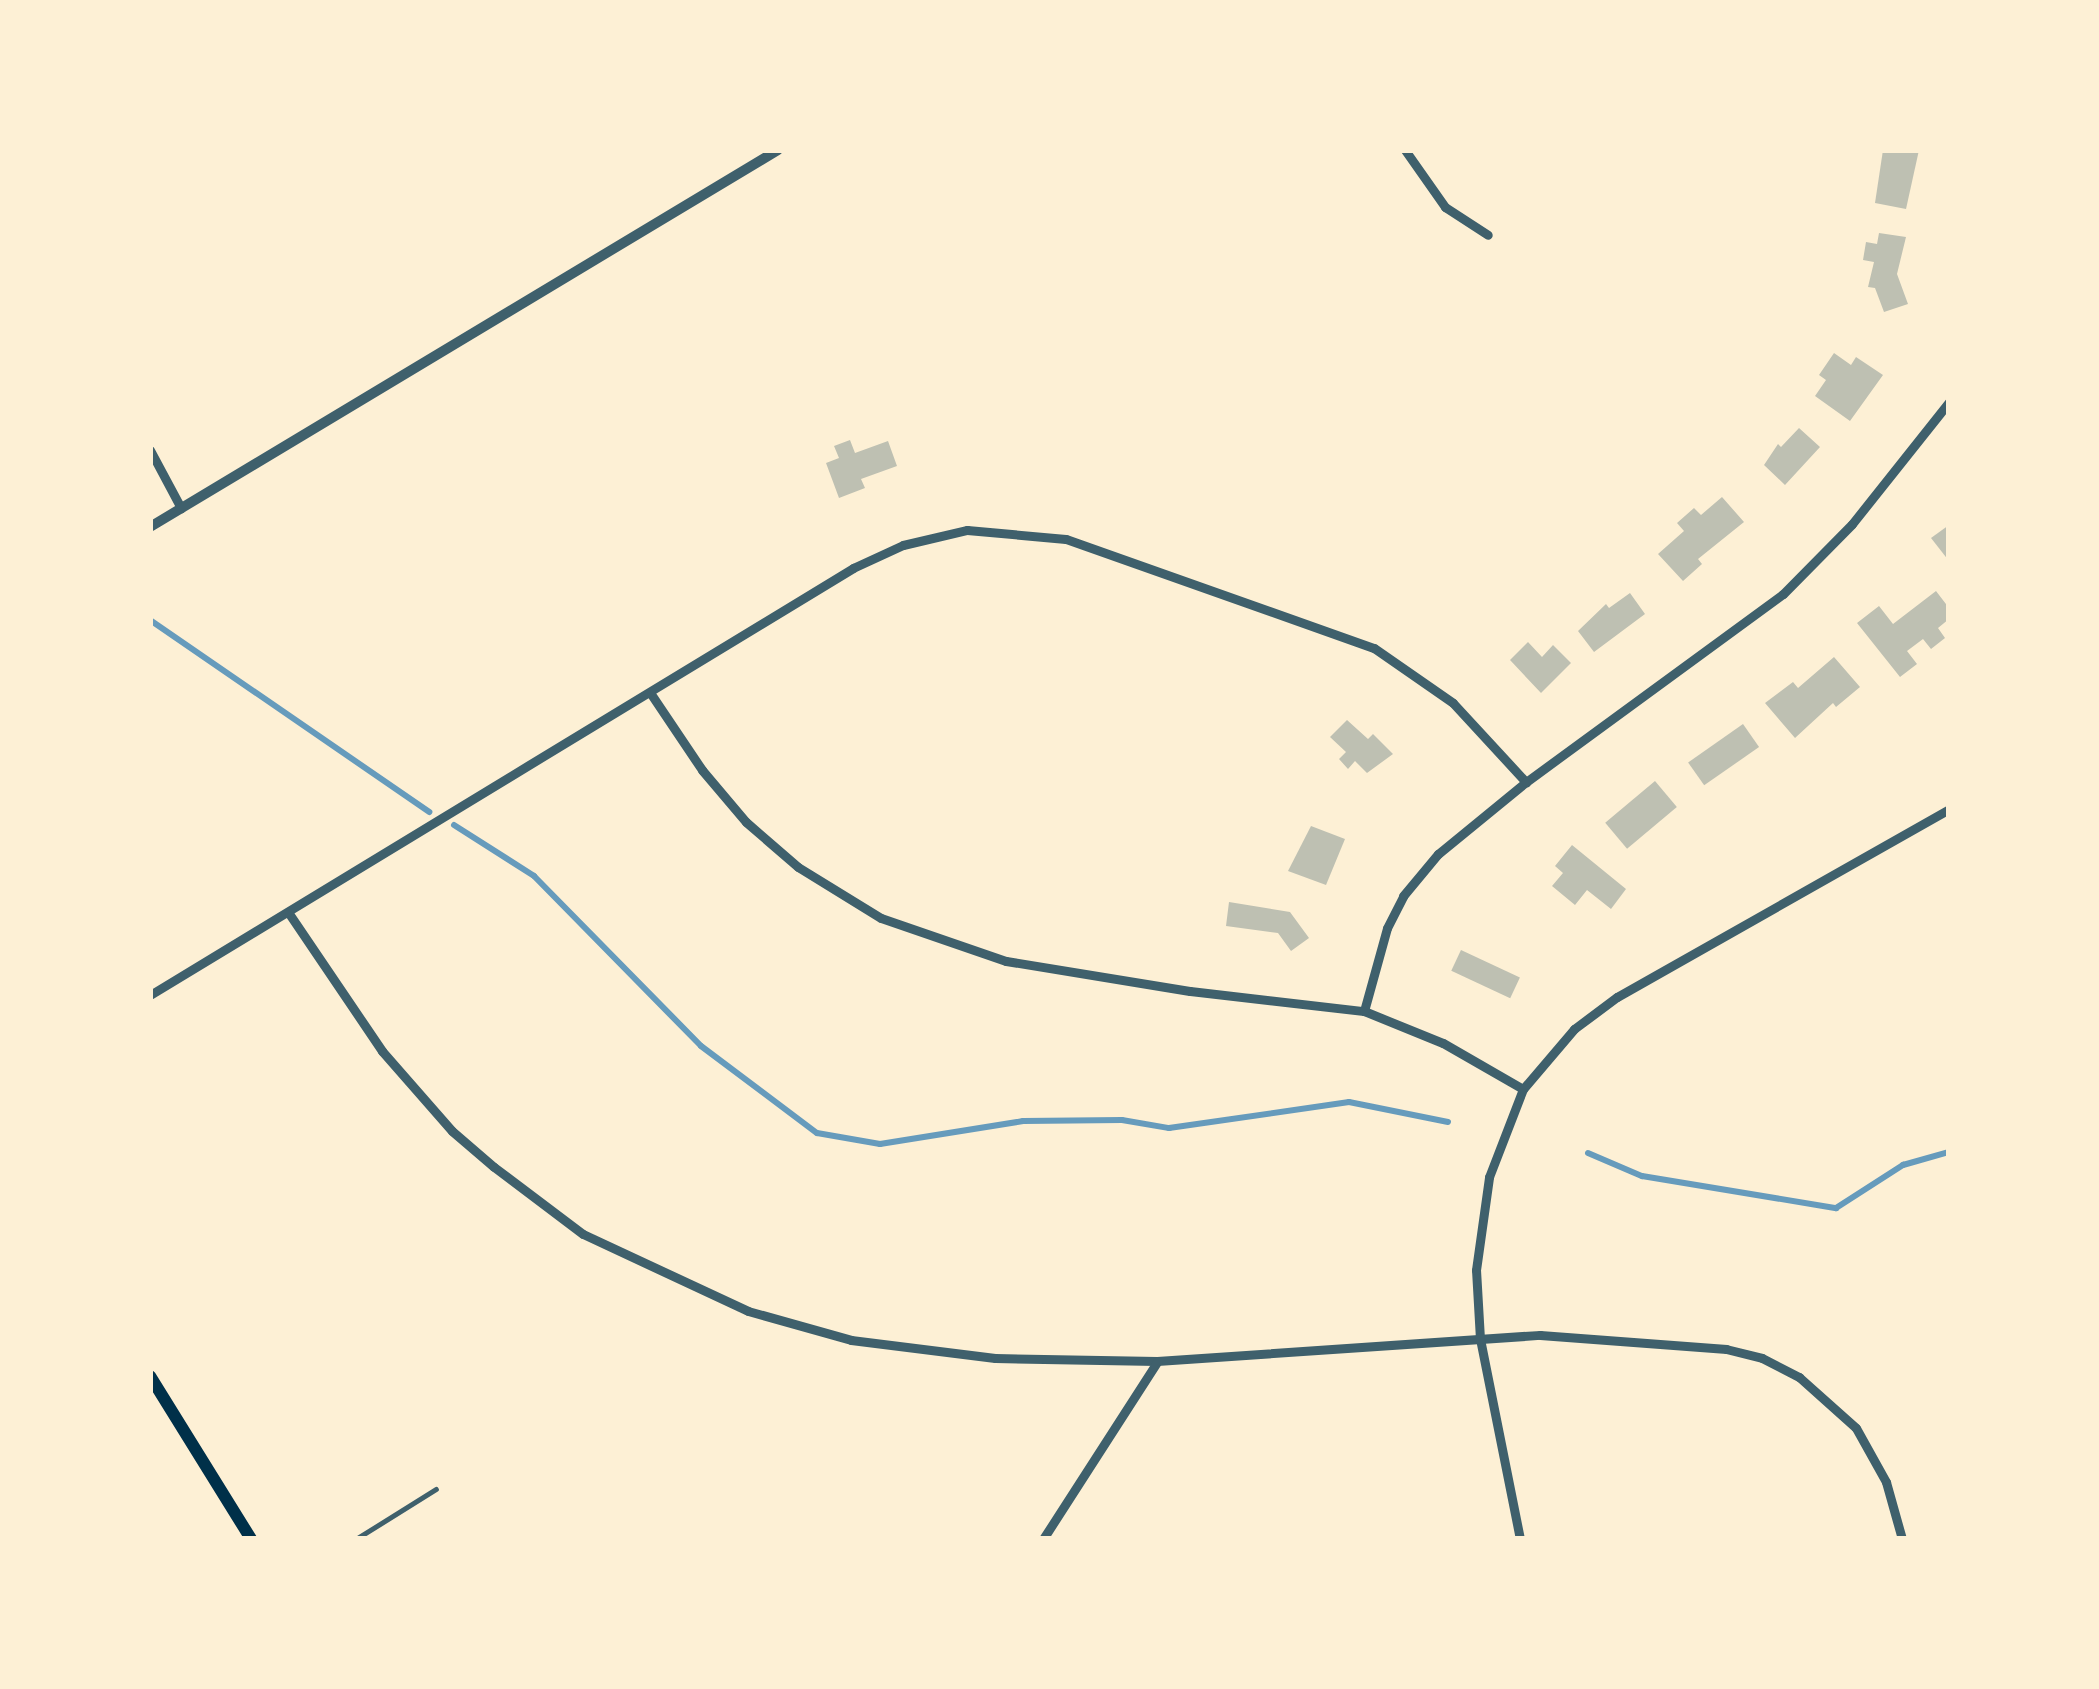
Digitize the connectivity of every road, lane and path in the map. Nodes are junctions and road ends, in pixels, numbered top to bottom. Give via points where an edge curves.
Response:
1 (778, 150) edge
2 (1406, 150) edge
3 (1488, 235) dead end
4 (1949, 402) edge
5 (150, 450) edge
6 (181, 508) junction
7 (150, 527) edge
8 (651, 694) junction
9 (1526, 782) junction
10 (1949, 809) edge
11 (288, 912) junction
12 (150, 995) edge
13 (1364, 1011) junction
14 (1523, 1089) junction
15 (1480, 1339) junction
16 (1157, 1361) junction
17 (150, 1376) edge
18 (154, 1392) edge
19 (436, 1489) dead end
20 (251, 1539) edge
21 (356, 1539) edge
22 (1043, 1539) edge
23 (1520, 1539) edge
24 (1902, 1539) edge

1 - 6 street
2 - 3 street via 1444,206
4 - 9 street via 1879,493 1783,594
5 - 6 street
6 - 7 street
8 - 9 street via 869,560 933,535 993,528 1066,539 1374,647 1453,703
8 - 11 street
8 - 13 street via 746,821 827,888 898,926 1006,962
9 - 13 street via 1438,854 1403,896
10 - 14 street via 1617,997 1554,1050
11 - 12 street
11 - 16 street via 370,1035 452,1131 538,1204 630,1259 748,1311 851,1340 994,1358
13 - 14 street via 1443,1043
14 - 15 street via 1483,1202
15 - 16 street
15 - 23 street
15 - 24 street via 1630,1339 1762,1358 1799,1377 1856,1428 1886,1482
16 - 22 street
17 - 18 main road
18 - 20 main road
19 - 21 lane

